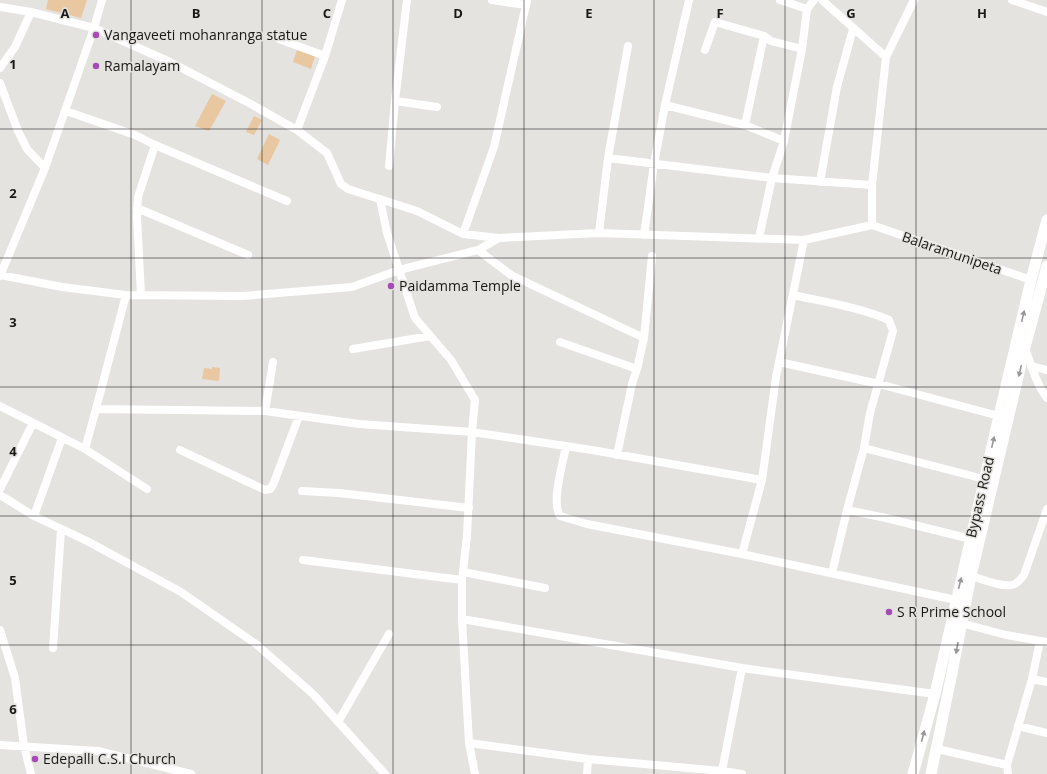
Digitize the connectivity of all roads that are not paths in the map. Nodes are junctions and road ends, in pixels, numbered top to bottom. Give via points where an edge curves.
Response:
1 (102, 0) edge
2 (342, 0) edge
3 (407, 0) edge
4 (492, 0) edge
5 (689, 0) edge
6 (780, 0) edge
7 (814, 0) edge
8 (914, 0) edge
9 (1012, 0) edge
10 (526, 2) edge
11 (826, 2) edge
12 (0, 7) edge
13 (807, 9) junction
14 (31, 12) junction
15 (1047, 12) edge
16 (94, 28) junction
17 (853, 29) junction
18 (764, 36) junction
19 (279, 38) dead end
20 (628, 46) dead end
21 (802, 49) junction
22 (705, 50) dead end
23 (325, 56) junction
24 (886, 57) junction
25 (0, 68) edge
26 (0, 83) edge
27 (395, 101) junction
28 (665, 105) junction
29 (437, 107) dead end
30 (66, 111) junction
31 (745, 125) junction
32 (297, 130) junction
33 (784, 141) junction
34 (155, 145) junction
35 (608, 158) junction
36 (654, 164) junction
37 (389, 166) dead end
38 (45, 168) junction
39 (772, 178) junction
40 (820, 182) junction
41 (872, 185) junction
42 (380, 199) junction
43 (287, 201) dead end
44 (137, 208) junction
45 (1047, 220) edge
46 (872, 225) junction
47 (599, 233) junction
48 (463, 234) junction
49 (644, 235) junction
50 (499, 238) junction
51 (759, 238) junction
52 (804, 240) junction
53 (478, 250) junction
54 (248, 255) dead end
55 (652, 256) dead end
56 (1047, 266) edge
57 (399, 270) junction
58 (0, 275) edge
59 (1031, 280) junction
60 (1045, 284) edge
61 (126, 295) junction
62 (141, 295) junction
63 (793, 295) junction
64 (430, 336) junction
65 (644, 338) junction
66 (560, 342) dead end
67 (1025, 346) junction
68 (353, 349) dead end
69 (273, 362) dead end
70 (779, 362) junction
71 (1031, 366) junction
72 (637, 369) junction
73 (1047, 370) edge
74 (879, 384) junction
75 (1047, 398) edge
76 (0, 406) edge
77 (96, 409) junction
78 (264, 411) junction
79 (299, 416) junction
80 (999, 416) junction
81 (34, 423) junction
82 (472, 432) junction
83 (62, 438) junction
84 (566, 446) junction
85 (864, 448) junction
86 (85, 449) junction
87 (180, 450) dead end
88 (617, 454) junction
89 (984, 479) junction
90 (762, 480) junction
91 (0, 489) edge
92 (147, 489) dead end
93 (302, 491) dead end
94 (0, 495) edge
95 (469, 508) junction
96 (1047, 509) edge
97 (847, 510) junction
98 (34, 516) junction
99 (61, 530) junction
100 (971, 539) junction
101 (742, 554) junction
102 (303, 560) dead end
103 (832, 573) junction
104 (463, 576) junction
105 (971, 576) junction
106 (545, 588) dead end
107 (956, 600) junction
108 (462, 619) junction
109 (961, 623) junction
110 (0, 630) edge
111 (389, 634) dead end
112 (1043, 641) edge
113 (53, 648) dead end
114 (742, 668) junction
115 (1032, 679) junction
116 (1047, 682) edge
117 (934, 694) junction
118 (338, 722) junction
119 (1018, 726) junction
120 (1047, 733) edge
121 (469, 743) junction
122 (0, 745) edge
123 (24, 746) junction
124 (937, 749) junction
125 (588, 759) junction
126 (1007, 765) junction
127 (722, 771) junction
128 (31, 774) edge
129 (191, 774) edge
130 (385, 774) edge
131 (475, 774) edge
132 (587, 774) edge
133 (742, 774) edge
134 (913, 774) edge
135 (931, 774) edge
136 (1008, 774) edge

1 - 16 street
2 - 23 street
3 - 27 street
4 - 10 street
5 - 28 street
6 - 13 street
7 - 13 street
8 - 24 street
9 - 15 street
10 - 48 street via 494,147
11 - 17 street
12 - 14 street
13 - 21 street
14 - 16 street
14 - 25 street via 15,47
16 - 30 street
16 - 32 street via 170,62
17 - 24 street
17 - 40 street via 837,87
18 - 21 street via 771,41
18 - 22 street via 715,22
18 - 31 street
19 - 23 street
20 - 35 street
21 - 33 street
23 - 32 street
24 - 41 street
26 - 38 street via 27,149
27 - 29 street
27 - 37 street
28 - 31 street
28 - 36 street
30 - 34 street via 135,135
30 - 38 street
31 - 33 street
32 - 42 street via 327,153 344,187
33 - 39 street
34 - 43 street
34 - 44 street via 138,197
35 - 36 street
35 - 47 street
36 - 39 street
36 - 49 street
38 - 58 street
39 - 40 street
39 - 51 street
40 - 41 street
41 - 46 street
42 - 48 street via 417,211
42 - 57 street via 387,233
44 - 54 street
44 - 62 street
45 - 59 main road, Bypass Road
46 - 52 street
46 - 59 street, Balaramunipeta
47 - 49 street
47 - 50 street
48 - 50 street
49 - 51 street
50 - 53 street
51 - 52 street
52 - 63 street
53 - 57 street
53 - 65 street via 511,275
55 - 65 street
56 - 60 main road, Bypass Road
57 - 62 street via 352,287 243,296
57 - 64 street via 415,318
58 - 61 street via 62,288
80 -> 59 main road, Bypass Road
60 - 67 main road, Bypass Road
61 - 62 street
61 - 77 street
63 - 70 street
63 - 74 street via 856,308 889,320 893,331
64 - 68 street
64 - 82 street via 451,360 475,400
65 - 72 street
66 - 72 street
67 - 71 street
67 -> 105 main road, Bypass Road
69 - 78 street
70 - 74 street
70 - 90 street
71 - 73 street
71 - 75 street
72 - 88 street
74 - 80 street
74 - 85 street via 870,413
76 - 81 street
77 - 78 street
77 - 86 street
78 - 79 street
79 - 82 street via 359,424
79 - 87 street via 270,489 265,490
89 -> 80 main road, Bypass Road
81 - 83 street
81 - 91 street
82 - 84 street
82 - 95 street
83 - 86 street
83 - 98 street
84 - 88 street
84 - 101 street via 557,500 560,516 587,524
85 - 89 street
85 - 97 street
86 - 92 street
88 - 90 street
89 - 100 main road, Bypass Road
90 - 101 street
93 - 95 street
94 - 98 street
95 - 104 street
96 - 105 street via 1024,575 1019,582 1007,586
97 - 100 street
97 - 103 street
98 - 99 street
99 - 113 street
99 - 118 street via 87,541 181,592 256,644 313,694
107 -> 100 main road, Bypass Road
101 - 103 street
102 - 104 street
103 - 107 street
104 - 106 street
104 - 108 street
105 - 109 main road, Bypass Road
107 - 117 main road, Bypass Road
108 - 114 street
108 - 121 street
109 - 112 street via 1006,635
109 -> 124 main road, Bypass Road
110 - 123 street via 15,678
111 - 118 street
112 - 115 street
114 - 117 street
114 - 127 street
115 - 116 street
115 - 119 street
134 -> 117 main road, Bypass Road
118 - 130 street
119 - 120 street
119 - 126 street
121 - 125 street
121 - 131 street
122 - 123 street
123 - 128 street
123 - 129 street via 98,752
124 - 126 street
124 - 135 main road, Bypass Road
125 - 127 street
125 - 132 street
126 - 136 street
127 - 133 street

